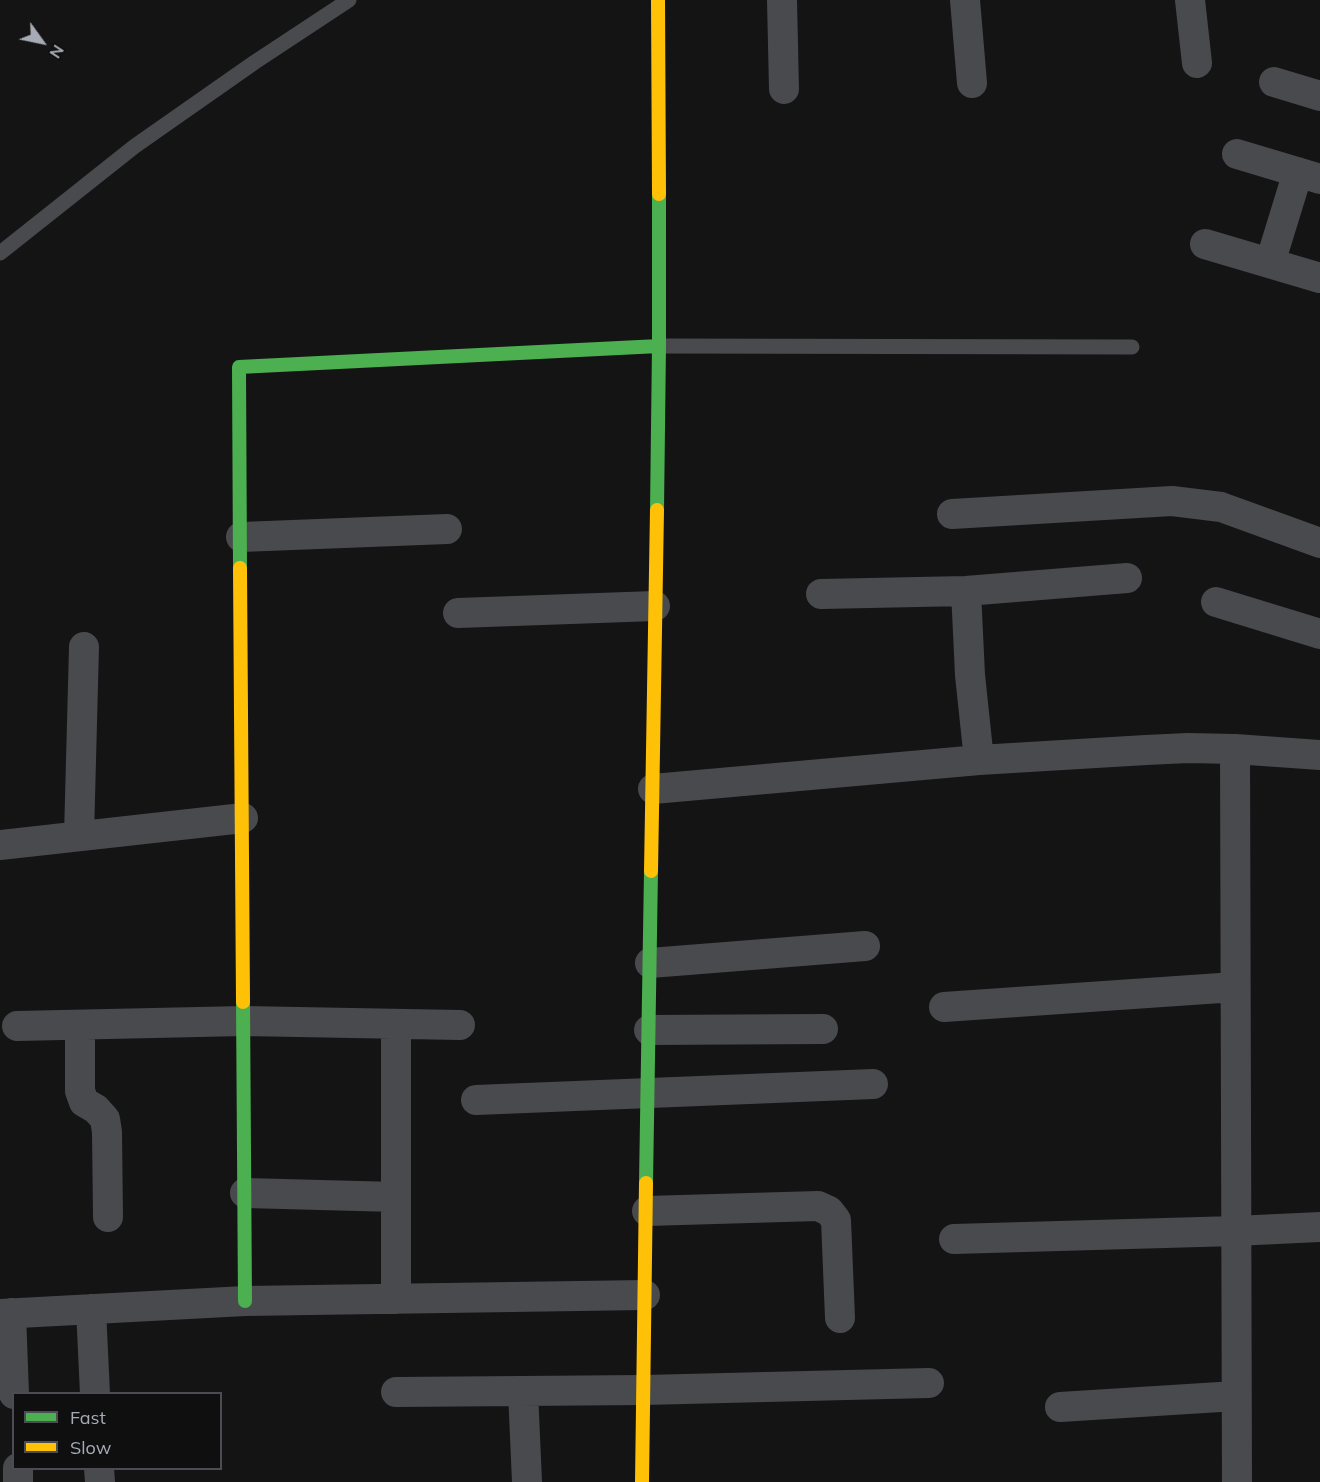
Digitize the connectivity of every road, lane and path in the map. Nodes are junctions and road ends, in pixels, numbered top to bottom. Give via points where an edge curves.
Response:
1 (349, 0) edge
2 (658, 0) edge
3 (782, 0) edge
4 (965, 0) edge
5 (1190, 0) edge
6 (1197, 63) dead end
7 (1274, 82) dead end
8 (972, 83) dead end
9 (784, 89) dead end
10 (1320, 96) edge
11 (1237, 154) dead end
12 (1309, 175) edge
13 (1205, 244) dead end
14 (0, 253) edge
15 (1270, 263) junction
16 (1320, 278) edge
17 (659, 346) junction
18 (1132, 347) dead end
19 (952, 514) dead end
20 (447, 529) dead end
21 (241, 537) junction
22 (1320, 543) edge
23 (1127, 578) dead end
24 (966, 591) junction
25 (821, 594) dead end
26 (1216, 602) dead end
27 (655, 606) junction
28 (458, 613) dead end
29 (1320, 634) edge
30 (84, 647) dead end
31 (1234, 749) junction
32 (1320, 755) edge
33 (979, 760) junction
34 (653, 789) junction
35 (243, 818) junction
36 (79, 836) junction
37 (0, 845) edge
38 (865, 946) dead end
39 (650, 963) junction
40 (1235, 987) junction
41 (944, 1007) dead end
42 (244, 1021) junction
43 (80, 1024) junction
44 (396, 1024) junction
45 (460, 1025) dead end
46 (17, 1026) dead end
47 (823, 1029) dead end
48 (649, 1030) junction
49 (873, 1084) dead end
50 (648, 1094) junction
51 (476, 1100) dead end
52 (245, 1193) junction
53 (396, 1197) junction
54 (646, 1212) junction
55 (108, 1217) dead end
56 (1320, 1227) edge
57 (1235, 1231) junction
58 (954, 1239) dead end
59 (645, 1295) junction
60 (396, 1299) junction
61 (245, 1301) junction
62 (91, 1309) junction
63 (5, 1313) edge
64 (840, 1317) dead end
65 (929, 1383) dead end
66 (644, 1390) junction
67 (523, 1391) junction
68 (14, 1392) edge
69 (95, 1392) edge
70 (396, 1392) dead end
71 (1236, 1396) junction
72 (1060, 1407) dead end
73 (527, 1482) edge
74 (642, 1482) edge
75 (1237, 1482) edge

1 - 14 lane via 135,146
2 - 17 street
3 - 9 street
4 - 8 street
5 - 6 street
7 - 10 street
11 - 12 street
12 - 15 street
13 - 15 street
15 - 16 street
17 - 18 lane
17 - 21 street via 239,367
17 - 27 street
19 - 22 street via 1172,501 1221,507
20 - 21 street
21 - 35 street
23 - 24 street
24 - 25 street
24 - 33 street
26 - 29 street
27 - 28 street
27 - 34 street
30 - 36 street
31 - 32 street
31 - 33 street via 1178,748
31 - 40 street
33 - 34 street
34 - 39 street
35 - 36 street
35 - 42 street
36 - 37 street
38 - 39 street
39 - 48 street
40 - 41 street
40 - 57 street
42 - 43 street
42 - 44 street
42 - 52 street
43 - 46 street
43 - 55 street via 80,1091 84,1102 105,1119 107,1132
44 - 45 street
44 - 53 street
47 - 48 street
48 - 50 street
49 - 50 street
50 - 51 street
50 - 54 street
52 - 53 street
52 - 61 street
53 - 60 street
54 - 59 street
54 - 64 street via 818,1206 829,1211 836,1220
56 - 57 street
57 - 58 street
57 - 71 street
59 - 60 street
59 - 66 street
60 - 61 street
61 - 62 street
62 - 63 street
62 - 69 street
63 - 68 street
65 - 66 street
66 - 67 street
66 - 74 street
67 - 70 street
67 - 73 street
71 - 72 street
71 - 75 street

